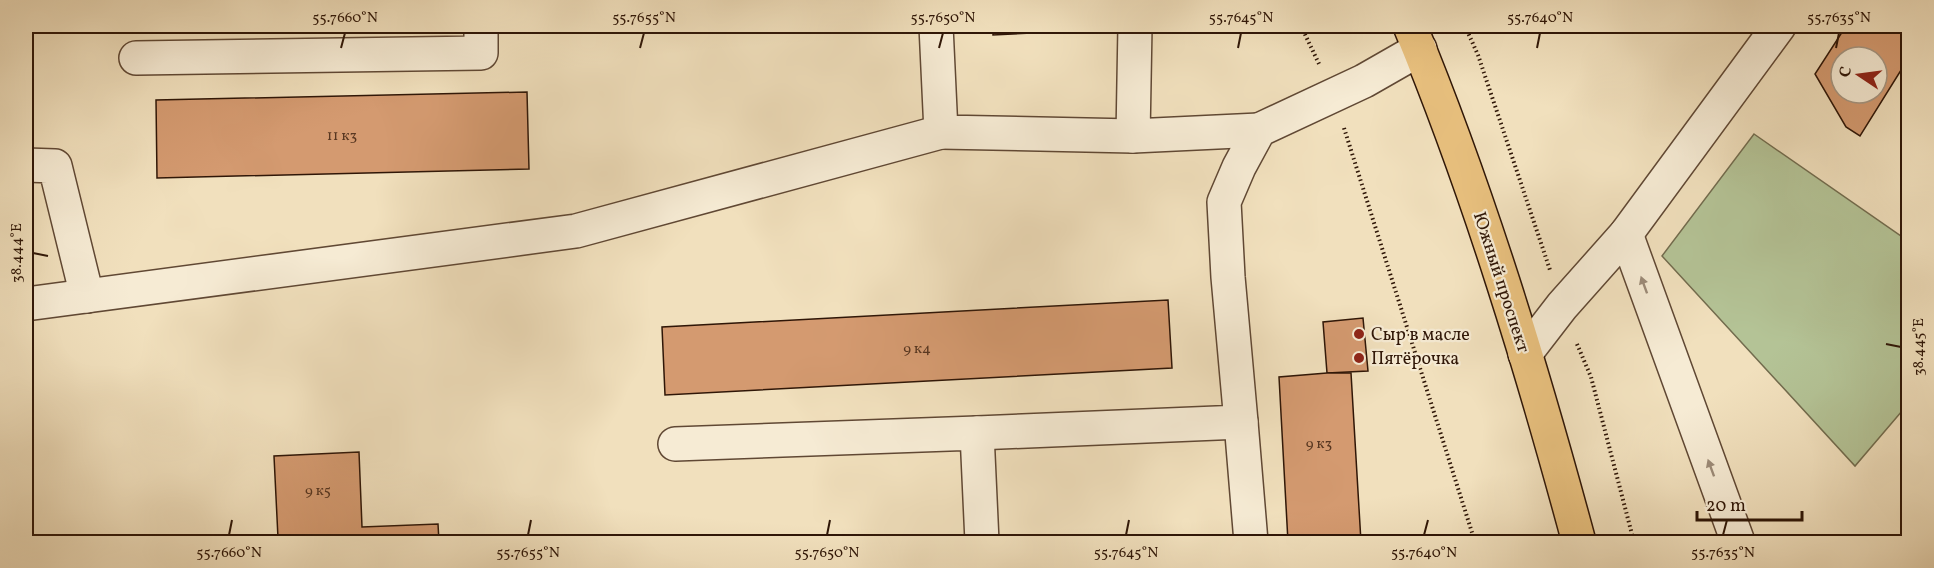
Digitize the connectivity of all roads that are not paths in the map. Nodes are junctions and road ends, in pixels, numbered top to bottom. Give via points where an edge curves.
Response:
1 (482, 26) edge
2 (936, 26) edge
3 (1135, 26) edge
4 (1779, 26) edge
5 (1415, 37) edge
6 (136, 58) dead end
7 (1259, 130) junction
8 (941, 132) junction
9 (1133, 136) junction
10 (26, 165) edge
11 (1626, 234) junction
12 (87, 296) junction
13 (26, 304) edge
14 (1525, 354) junction
15 (1241, 422) junction
16 (977, 433) junction
17 (675, 444) dead end
18 (982, 543) edge
19 (1251, 543) edge
20 (1579, 543) edge
21 (1738, 543) edge

1 - 6 lane via 481,53
2 - 8 lane
3 - 9 lane
4 - 11 lane
5 - 7 lane via 1364,81
5 - 14 main road, Южный проспект via 1480,213
7 - 9 lane
7 - 15 lane via 1224,202
8 - 9 lane
8 - 12 lane via 576,231
10 - 12 lane via 55,166
11 - 14 lane
21 -> 11 lane
12 - 13 lane
14 - 20 main road, Южный проспект
15 - 16 lane
15 - 19 lane
16 - 17 lane
16 - 18 lane

